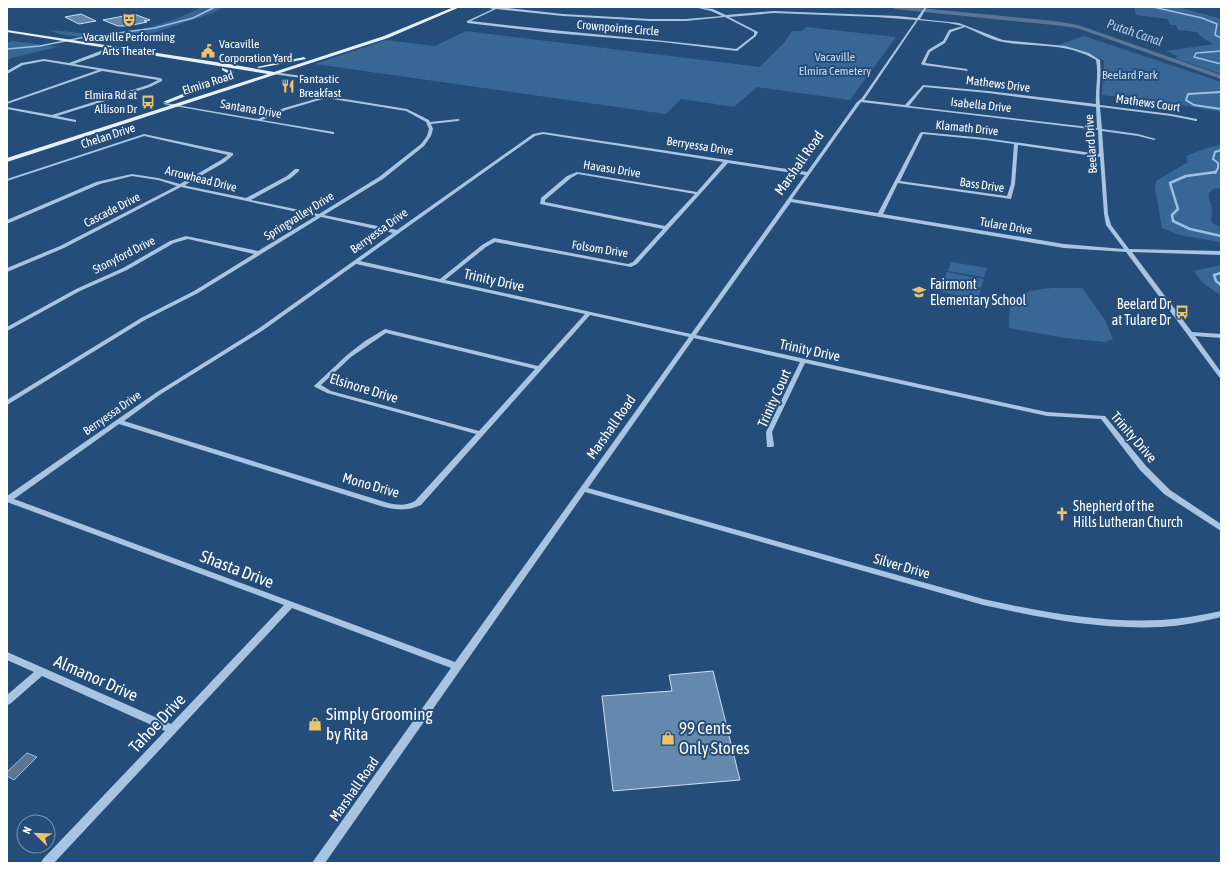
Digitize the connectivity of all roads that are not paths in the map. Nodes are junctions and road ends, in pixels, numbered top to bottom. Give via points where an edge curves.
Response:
1 (449, 7) edge
2 (458, 7) edge
3 (486, 7) edge
4 (695, 7) edge
5 (925, 7) edge
6 (497, 8) edge
7 (802, 12) junction
8 (726, 16) junction
9 (916, 19) junction
10 (801, 20) dead end
11 (966, 26) junction
12 (7, 31) edge
13 (15, 38) dead end
14 (59, 41) junction
15 (100, 52) junction
16 (308, 57) junction
17 (64, 63) junction
18 (70, 64) junction
19 (229, 65) junction
20 (102, 69) junction
21 (224, 69) junction
22 (966, 70) dead end
23 (262, 72) junction
24 (7, 73) edge
25 (274, 73) junction
26 (336, 82) dead end
27 (861, 101) junction
28 (7, 103) edge
29 (165, 104) junction
30 (158, 106) junction
31 (174, 106) junction
32 (906, 106) junction
33 (1098, 106) junction
34 (7, 108) edge
35 (51, 117) junction
36 (258, 120) junction
37 (458, 120) dead end
38 (1196, 120) dead end
39 (75, 121) dead end
40 (429, 123) junction
41 (1099, 129) junction
42 (333, 133) dead end
43 (1154, 139) dead end
44 (1016, 144) junction
45 (7, 153) edge
46 (1101, 156) junction
47 (7, 160) edge
48 (223, 160) joint
49 (726, 161) junction
50 (297, 170) dead end
51 (808, 174) junction
52 (7, 180) edge
53 (898, 182) junction
54 (180, 186) junction
55 (697, 193) junction
56 (247, 200) junction
57 (789, 200) junction
58 (880, 215) junction
59 (319, 216) junction
60 (7, 222) edge
61 (667, 228) junction
62 (397, 232) junction
63 (1126, 250) junction
64 (258, 253) junction
65 (1221, 254) edge
66 (355, 262) junction
67 (7, 270) edge
68 (441, 281) junction
69 (588, 314) junction
70 (7, 329) edge
71 (1189, 334) junction
72 (692, 336) junction
73 (1221, 336) edge
74 (804, 361) junction
75 (539, 368) junction
76 (1221, 376) edge
77 (7, 403) edge
78 (119, 422) junction
79 (480, 433) junction
80 (770, 445) dead end
81 (583, 489) junction
82 (7, 499) edge
83 (1221, 528) edge
84 (290, 605) junction
85 (1221, 614) edge
86 (7, 656) edge
87 (457, 666) junction
88 (41, 671) junction
89 (7, 701) edge
90 (172, 729) junction
91 (47, 863) edge
92 (318, 863) edge

1 - 16 main road, Elmira Road via 379,36
2 - 25 main road, Elmira Road via 386,37
3 - 6 street, Beelard Drive
4 - 8 street
5 - 9 street, Marshall Road
6 - 8 street, Beelard Drive via 568,16 671,21
6 - 8 street, Crownpointe Circle via 468,22 737,50 756,32
7 - 8 street, Beelard Drive
7 - 9 street, Beelard Drive
7 - 10 street
9 - 11 street, Beelard Drive
9 - 27 street, Marshall Road
11 - 22 street via 950,31 944,42 929,51 923,64
11 - 33 street, Beelard Drive via 993,39 1068,48 1093,57 1099,64
12 - 14 main road
13 - 14 main road via 41,42
14 - 15 main road
14 - 19 main road via 77,41
15 - 17 street
15 - 18 street
15 - 21 main road
16 - 19 main road via 262,67
16 - 23 main road, Elmira Road
17 - 18 street
17 - 24 street via 44,60 32,62 22,64
18 - 20 street
19 - 23 main road
20 - 28 street
20 - 35 street via 160,81
21 - 23 main road
21 - 30 main road via 232,73 232,76
23 - 25 main road
23 - 29 main road, Elmira Road
25 - 26 street
25 - 31 main road, Elmira Road
27 - 32 street, Isabella Drive
27 - 51 street, Marshall Road
29 - 30 main road, Elmira Road
29 - 31 street, Santana Drive
30 - 45 main road, Elmira Road
31 - 36 street, Santana Drive
31 - 47 main road, Elmira Road
32 - 33 street, Mathews Drive via 923,86
32 - 41 street, Isabella Drive
33 - 38 street, Mathews Court
33 - 41 street, Beelard Drive
34 - 35 street
35 - 39 street
36 - 40 street via 326,97 406,110
36 - 42 street, Santana Drive
37 - 40 street
40 - 59 street, Springvalley Drive via 430,136 422,145 381,178
41 - 43 street, Isabella Drive
41 - 46 street, Beelard Drive
44 - 46 street, Klamath Drive
44 - 53 street, Klamath Drive via 922,133
44 - 53 street, Bass Drive via 1010,198
46 - 63 street, Beelard Drive via 1107,220
48 - 52 street, Chelan Drive via 231,154 144,135
48 - 54 street, Cascade Drive
49 - 51 street, Berryessa Drive
49 - 55 street, Folsom Drive
49 - 62 street, Berryessa Drive via 538,134
50 - 56 street
51 - 57 street, Marshall Road
53 - 58 street, Klamath Drive
54 - 56 street, Arrowhead Drive
54 - 60 street, Arrowhead Drive via 132,175 98,183
54 - 67 street, Cascade Drive via 62,247
55 - 61 street, Folsom Drive
55 - 61 street, Havasu Drive via 577,173 543,199 542,204
56 - 59 street, Arrowhead Drive
57 - 58 street, Tulare Drive
57 - 72 street, Marshall Road
58 - 63 street, Tulare Drive via 1064,246
59 - 62 street, Arrowhead Drive
59 - 64 street, Springvalley Drive
61 - 68 street, Folsom Drive via 630,266 494,240
62 - 66 street, Berryessa Drive
63 - 65 street, Tulare Drive
63 - 71 street, Beelard Drive
64 - 70 street, Stonyford Drive via 188,237 172,242
64 - 77 street, Springvalley Drive via 196,292 143,319
66 - 68 street, Trinity Drive
66 - 78 street, Berryessa Drive via 260,330 159,393
68 - 69 street, Trinity Drive
69 - 72 street, Trinity Drive
69 - 75 street, Mono Drive
71 - 73 street
71 - 76 street, Beelard Drive
72 - 74 street, Trinity Drive
72 - 81 street, Marshall Road
74 - 80 street, Trinity Court via 769,432
74 - 83 street, Trinity Drive via 1047,414 1102,417 1167,492
75 - 79 street, Mono Drive
75 - 79 street, Elsinore Drive via 385,331 371,339 317,386 329,392
78 - 79 street, Mono Drive via 398,508 409,508 418,503
78 - 82 street, Berryessa Drive
81 - 85 street, Silver Drive via 1030,614 1139,624 1182,622
81 - 87 street, Marshall Road
82 - 84 street, Shasta Drive
84 - 87 street, Shasta Drive
84 - 90 street, Tahoe Drive
86 - 88 street, Almanor Drive
87 - 92 street, Marshall Road
88 - 89 street
88 - 90 street, Almanor Drive
90 - 91 street, Tahoe Drive

